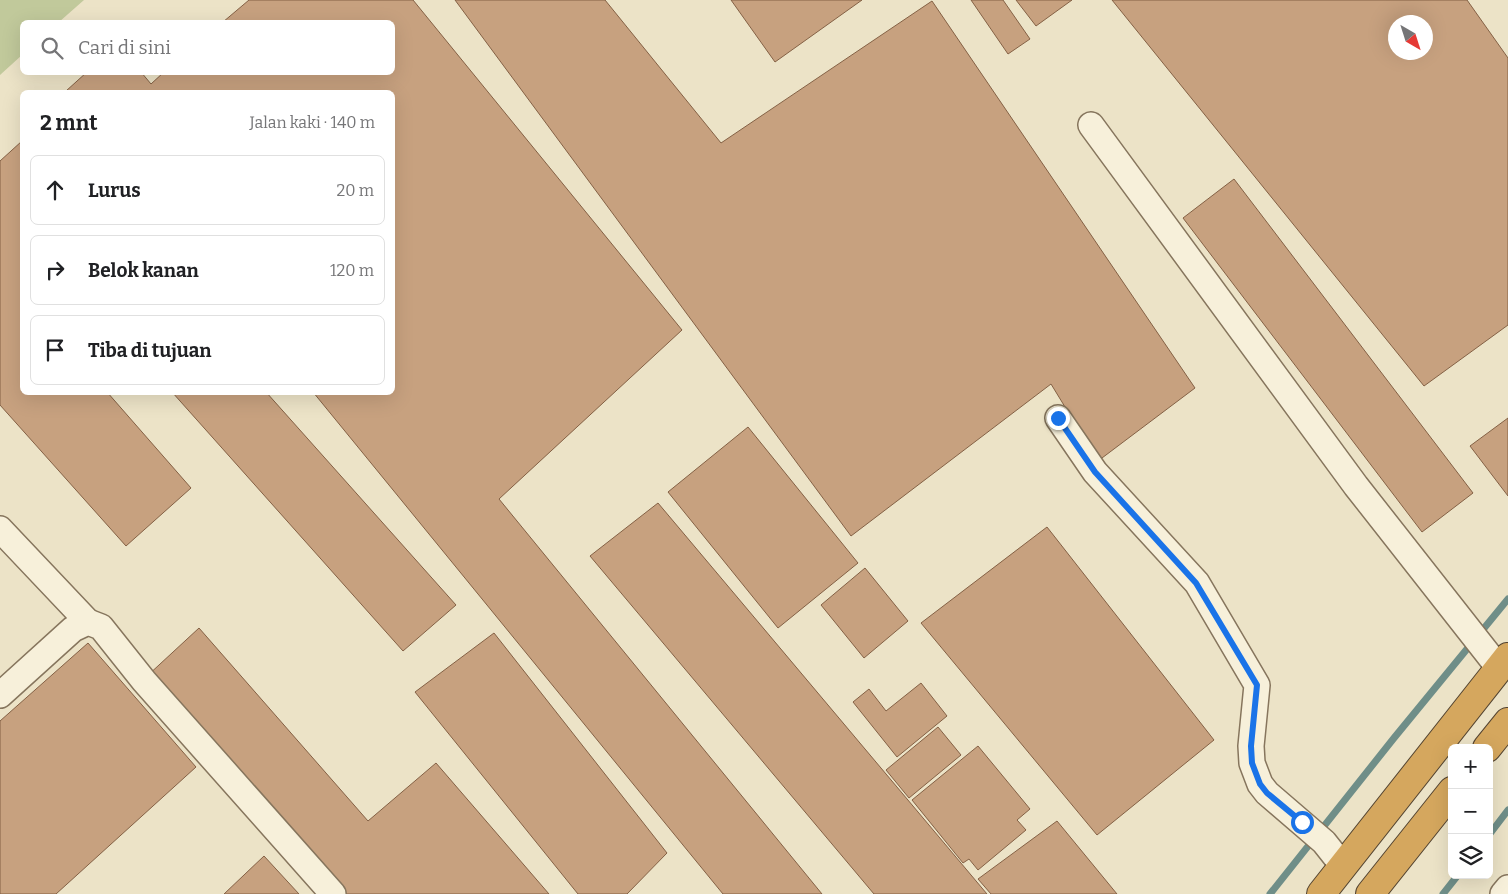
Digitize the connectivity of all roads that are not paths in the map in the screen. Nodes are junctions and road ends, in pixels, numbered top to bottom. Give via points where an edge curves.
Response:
1 (1091, 126) dead end
2 (1058, 418) dead end
3 (0, 529) edge
4 (88, 622) junction
5 (1504, 663) edge
6 (0, 695) edge
7 (1507, 725) edge
8 (1490, 744) edge
9 (1448, 796) edge
10 (1343, 866) junction
11 (1508, 888) edge
12 (333, 894) edge
13 (1321, 894) edge
14 (1370, 894) edge
15 (1503, 894) edge

1 - 5 street via 1356,486 1476,638
2 - 10 street via 1095,472 1196,583 1257,685 1251,746 1252,763 1260,784 1324,842
3 - 4 street
4 - 6 street via 73,629
4 - 12 street via 101,627 144,681
5 - 10 highway
7 - 8 highway
9 - 14 highway
10 - 13 highway
11 - 15 street

